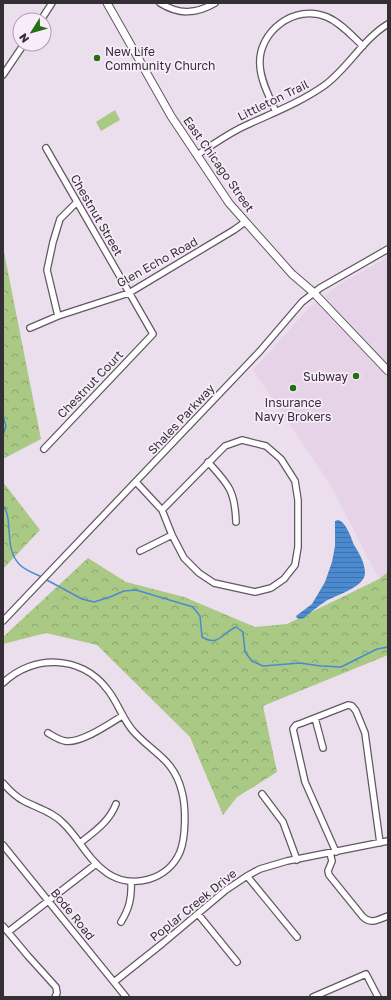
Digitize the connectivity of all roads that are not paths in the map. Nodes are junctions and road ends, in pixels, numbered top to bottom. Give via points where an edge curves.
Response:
1 (52, 3) edge
2 (107, 3) edge
3 (160, 3) edge
4 (215, 3) edge
5 (46, 12) edge
6 (388, 24) edge
7 (363, 46) junction
8 (19, 52) edge
9 (3, 76) edge
10 (276, 112) junction
11 (46, 148) dead end
12 (197, 155) junction
13 (76, 203) junction
14 (245, 222) junction
15 (388, 249) edge
16 (313, 292) junction
17 (129, 293) junction
18 (58, 316) junction
19 (30, 328) dead end
20 (153, 334) joint
21 (388, 371) edge
22 (44, 450) dead end
23 (208, 462) junction
24 (136, 482) junction
25 (162, 510) junction
26 (236, 522) dead end
27 (172, 535) junction
28 (140, 551) dead end
29 (3, 621) edge
30 (3, 683) edge
31 (122, 716) junction
32 (315, 718) junction
33 (48, 733) dead end
34 (323, 748) dead end
35 (3, 784) edge
36 (262, 794) dead end
37 (116, 804) dead end
38 (388, 841) edge
39 (80, 843) junction
40 (380, 843) junction
41 (3, 845) edge
42 (333, 852) junction
43 (297, 860) junction
44 (96, 864) junction
45 (246, 876) junction
46 (131, 882) junction
47 (47, 900) junction
48 (198, 914) junction
49 (388, 916) edge
50 (121, 922) dead end
51 (3, 926) edge
52 (8, 932) junction
53 (297, 938) dead end
54 (237, 962) dead end
55 (114, 982) junction
56 (55, 997) edge
57 (126, 997) edge
58 (313, 997) edge
59 (378, 997) edge

1 - 5 street
2 - 12 main road, East Chicago Street via 171,116
3 - 4 street via 176,11 185,12
6 - 7 street, Littleton Trail
7 - 10 street, Littleton Trail via 341,71 325,84
7 - 10 street via 342,27 318,14 300,15 281,23 268,35 260,56 261,74
8 - 9 street
10 - 12 street, Littleton Trail via 232,132
11 - 13 street, Chestnut Street
12 - 14 main road, East Chicago Street
13 - 17 street, Chestnut Street
13 - 18 street via 60,218 46,270
14 - 16 main road, East Chicago Street via 292,274
14 - 17 street, Glen Echo Road
15 - 16 street, Shales Parkway
16 - 21 main road, East Chicago Street
16 - 24 street, Shales Parkway
17 - 18 street, Glen Echo Road
17 - 20 street, Chestnut Street
18 - 19 street, Glen Echo Road
20 - 22 street, Chestnut Court
23 - 25 street
23 - 26 street via 225,480 232,492 236,506
23 - 27 street via 224,446 242,440 266,446 281,459 295,481 298,500 299,532 295,565 284,579 272,588 256,592 214,583 198,573 184,558
24 - 25 street
24 - 29 street, Shales Parkway
25 - 27 street
27 - 28 street
30 - 31 street via 18,672 36,664 54,662 73,665 99,680 115,700
31 - 33 street via 75,741 64,741
31 - 46 street via 135,733 169,763 178,779 184,799 183,840 176,860 151,879
32 - 34 street
32 - 40 street via 348,705 352,706 358,716 365,733
32 - 42 street via 296,725 293,729 305,782
35 - 39 street via 17,797 58,818
36 - 43 street via 283,822
37 - 39 street via 108,820
38 - 40 street, Poplar Creek Drive
39 - 44 street
40 - 42 street, Poplar Creek Drive
41 - 47 street, Bode Road
42 - 43 street, Poplar Creek Drive
42 - 49 street via 329,875 363,917 371,922
43 - 45 street, Poplar Creek Drive via 271,866
44 - 46 street via 114,877
44 - 47 street
45 - 48 street, Poplar Creek Drive
45 - 53 street
46 - 50 street via 129,907
47 - 52 street
47 - 55 street, Bode Road
48 - 54 street
48 - 55 street, Poplar Creek Drive
51 - 52 street
52 - 56 street via 56,987
55 - 57 street, Bode Road
58 - 59 street via 366,974

